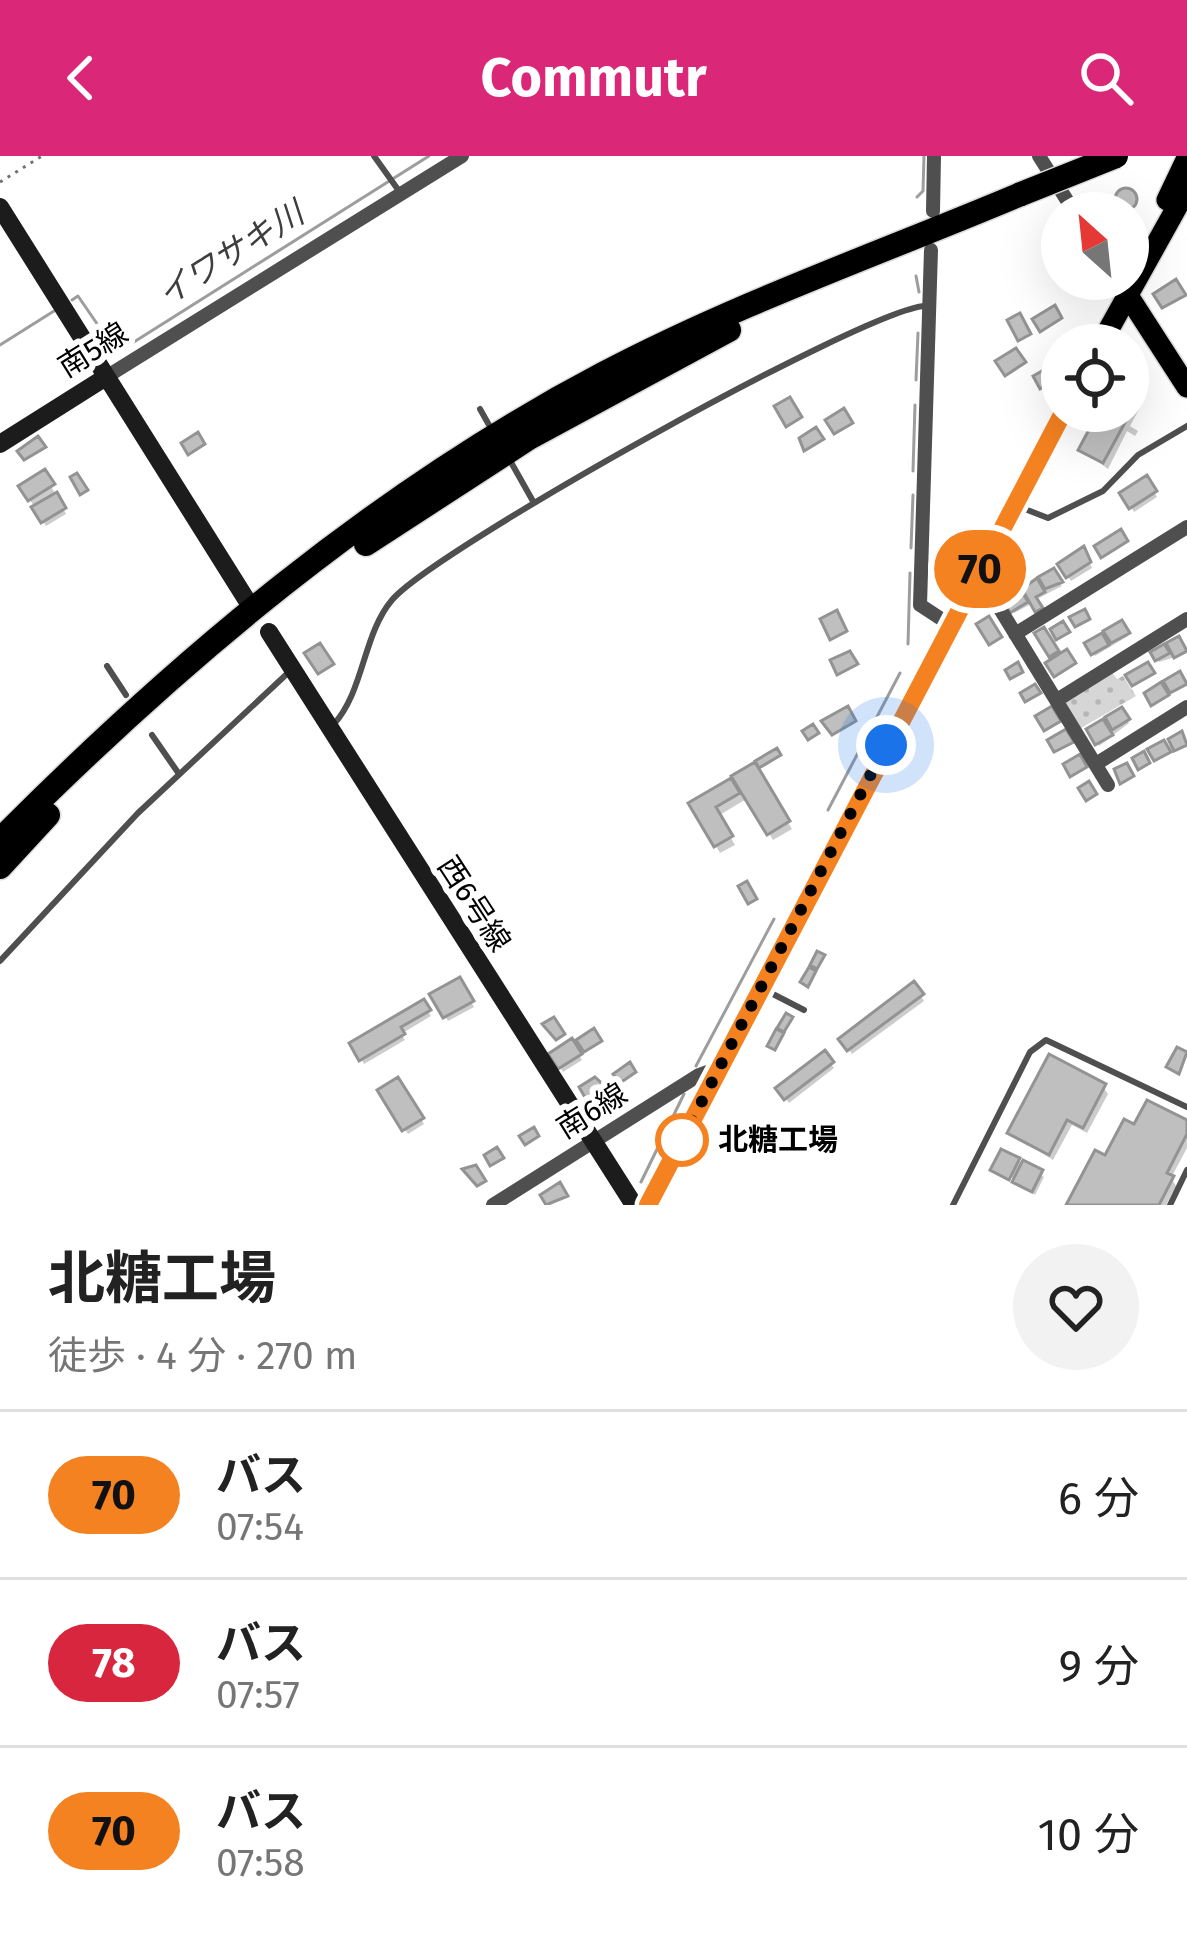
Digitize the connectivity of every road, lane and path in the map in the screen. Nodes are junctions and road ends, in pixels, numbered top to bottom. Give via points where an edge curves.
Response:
1 (42, 156) edge
2 (374, 156) edge
3 (463, 156) edge
4 (934, 156) edge
5 (1040, 156) edge
6 (1116, 156) edge
7 (1187, 158) edge
8 (0, 182) edge
9 (395, 185) junction
10 (1187, 189) edge
11 (1063, 192) edge
12 (0, 207) edge
13 (933, 211) dead end
14 (1149, 233) edge
15 (1149, 246) edge
16 (931, 250) dead end
17 (1131, 300) edge
18 (929, 306) junction
19 (106, 377) junction
20 (1187, 387) edge
21 (480, 409) dead end
22 (489, 425) dead end
23 (1187, 426) edge
24 (1053, 432) edge
25 (0, 444) edge
26 (512, 464) dead end
27 (535, 503) junction
28 (1014, 505) junction
29 (1187, 527) edge
30 (968, 590) junction
31 (246, 599) dead end
32 (1187, 620) edge
33 (949, 624) junction
34 (269, 632) dead end
35 (1015, 634) junction
36 (107, 666) dead end
37 (291, 670) junction
38 (126, 695) dead end
39 (1057, 700) junction
40 (1187, 707) edge
41 (326, 729) junction
42 (152, 735) dead end
43 (1096, 764) junction
44 (178, 775) junction
45 (1108, 785) dead end
46 (3, 857) edge
47 (0, 961) edge
48 (759, 986) junction
49 (803, 1010) dead end
50 (721, 1067) junction
51 (1187, 1107) edge
52 (592, 1144) junction
53 (1187, 1170) edge
54 (494, 1205) edge
55 (634, 1205) edge
56 (648, 1205) edge
57 (953, 1205) edge
58 (1170, 1205) edge

1 - 8 path
2 - 9 lane
3 - 9 street, 南5線
4 - 13 street
5 - 11 street
6 - 46 highway, bridge via 964,218 693,348 529,438 282,607
7 - 14 main road
9 - 19 street, 南5線
10 - 15 main road
12 - 19 street
16 - 18 street
17 - 20 main road
18 - 27 lane via 889,316 742,388
18 - 33 street via 920,604
19 - 25 street, 南5線
19 - 31 street
21 - 22 lane
23 - 28 lane via 1138,455 1103,491 1048,518
24 - 28 main road
26 - 27 lane
27 - 41 lane via 393,598 339,720
28 - 30 main road
29 - 35 street
30 - 33 main road
30 - 35 street via 997,604
32 - 39 street
33 - 48 main road
34 - 37 street, 西6号線
35 - 39 street
36 - 38 lane
37 - 41 street, 西6号線
37 - 44 lane
39 - 43 street
40 - 43 street
41 - 52 street, 西6号線
42 - 44 lane
43 - 45 street
44 - 47 lane
48 - 49 lane
48 - 50 main road
50 - 52 street, 南6線
50 - 56 main road
51 - 57 lane via 1046,1040 1030,1052
52 - 54 street, 南6線
52 - 55 street, 西6号線
53 - 58 lane

